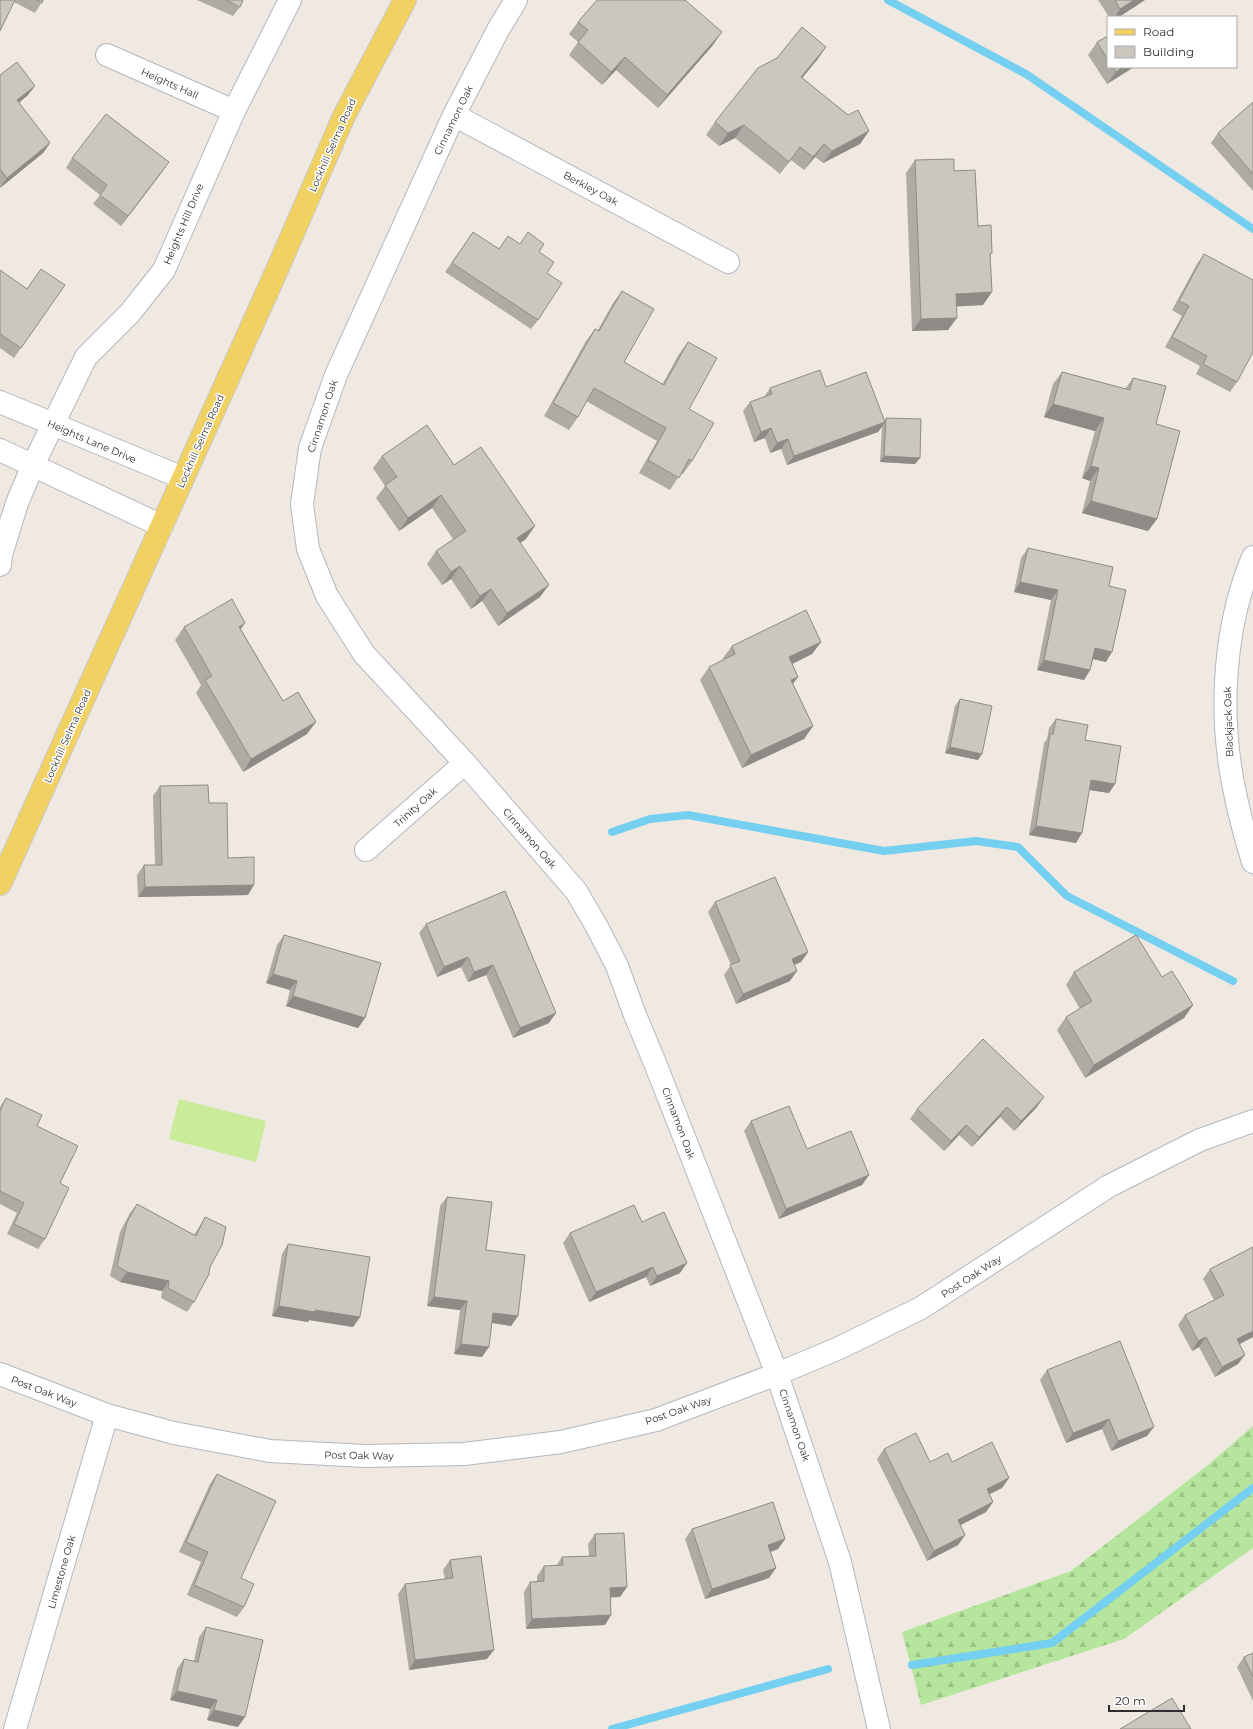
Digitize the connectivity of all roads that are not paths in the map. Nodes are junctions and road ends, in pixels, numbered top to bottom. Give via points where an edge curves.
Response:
1 (290, 0) edge
2 (405, 0) edge
3 (516, 0) edge
4 (107, 55) dead end
5 (234, 111) junction
6 (454, 114) junction
7 (728, 262) dead end
8 (0, 402) edge
9 (52, 424) junction
10 (0, 450) edge
11 (33, 465) junction
12 (183, 478) junction
13 (162, 526) junction
14 (1253, 557) edge
15 (0, 565) edge
16 (465, 763) junction
17 (366, 850) dead end
18 (1253, 862) edge
19 (0, 884) edge
20 (1253, 1121) edge
21 (0, 1374) edge
22 (778, 1374) junction
23 (107, 1414) junction
24 (15, 1729) edge
25 (879, 1729) edge

1 - 5 street, Heights Hill Drive
2 - 12 main road, Lockhill Selma Road via 344,116
3 - 6 street, Cinnamon Oak
4 - 5 street, Heights Hall
5 - 9 street, Heights Hill Drive via 164,270 130,312 86,357
6 - 7 street, Berkley Oak
6 - 16 street, Cinnamon Oak via 336,375 310,448 302,504 308,549 327,596 364,654
8 - 9 street, Heights Lane Drive
9 - 11 street, Heights Hill Drive
9 - 12 street, Heights Lane Drive
10 - 11 street
11 - 13 street
11 - 15 street, Heights Hill Drive via 17,503
12 - 13 main road, Lockhill Selma Road
13 - 19 main road, Lockhill Selma Road
14 - 18 street, Blackjack Oak via 1238,604 1230,648 1226,693 1227,738 1232,782
16 - 17 street, Trinity Oak
16 - 22 street, Cinnamon Oak via 576,891 598,927 617,966
20 - 22 street, Post Oak Way via 1200,1140 1109,1186 921,1308 837,1349
21 - 23 street, Post Oak Way
22 - 23 street, Post Oak Way via 656,1420 561,1442 464,1454 366,1456 270,1451 174,1433
22 - 25 street, Cinnamon Oak via 840,1562
23 - 24 street, Limestone Oak

